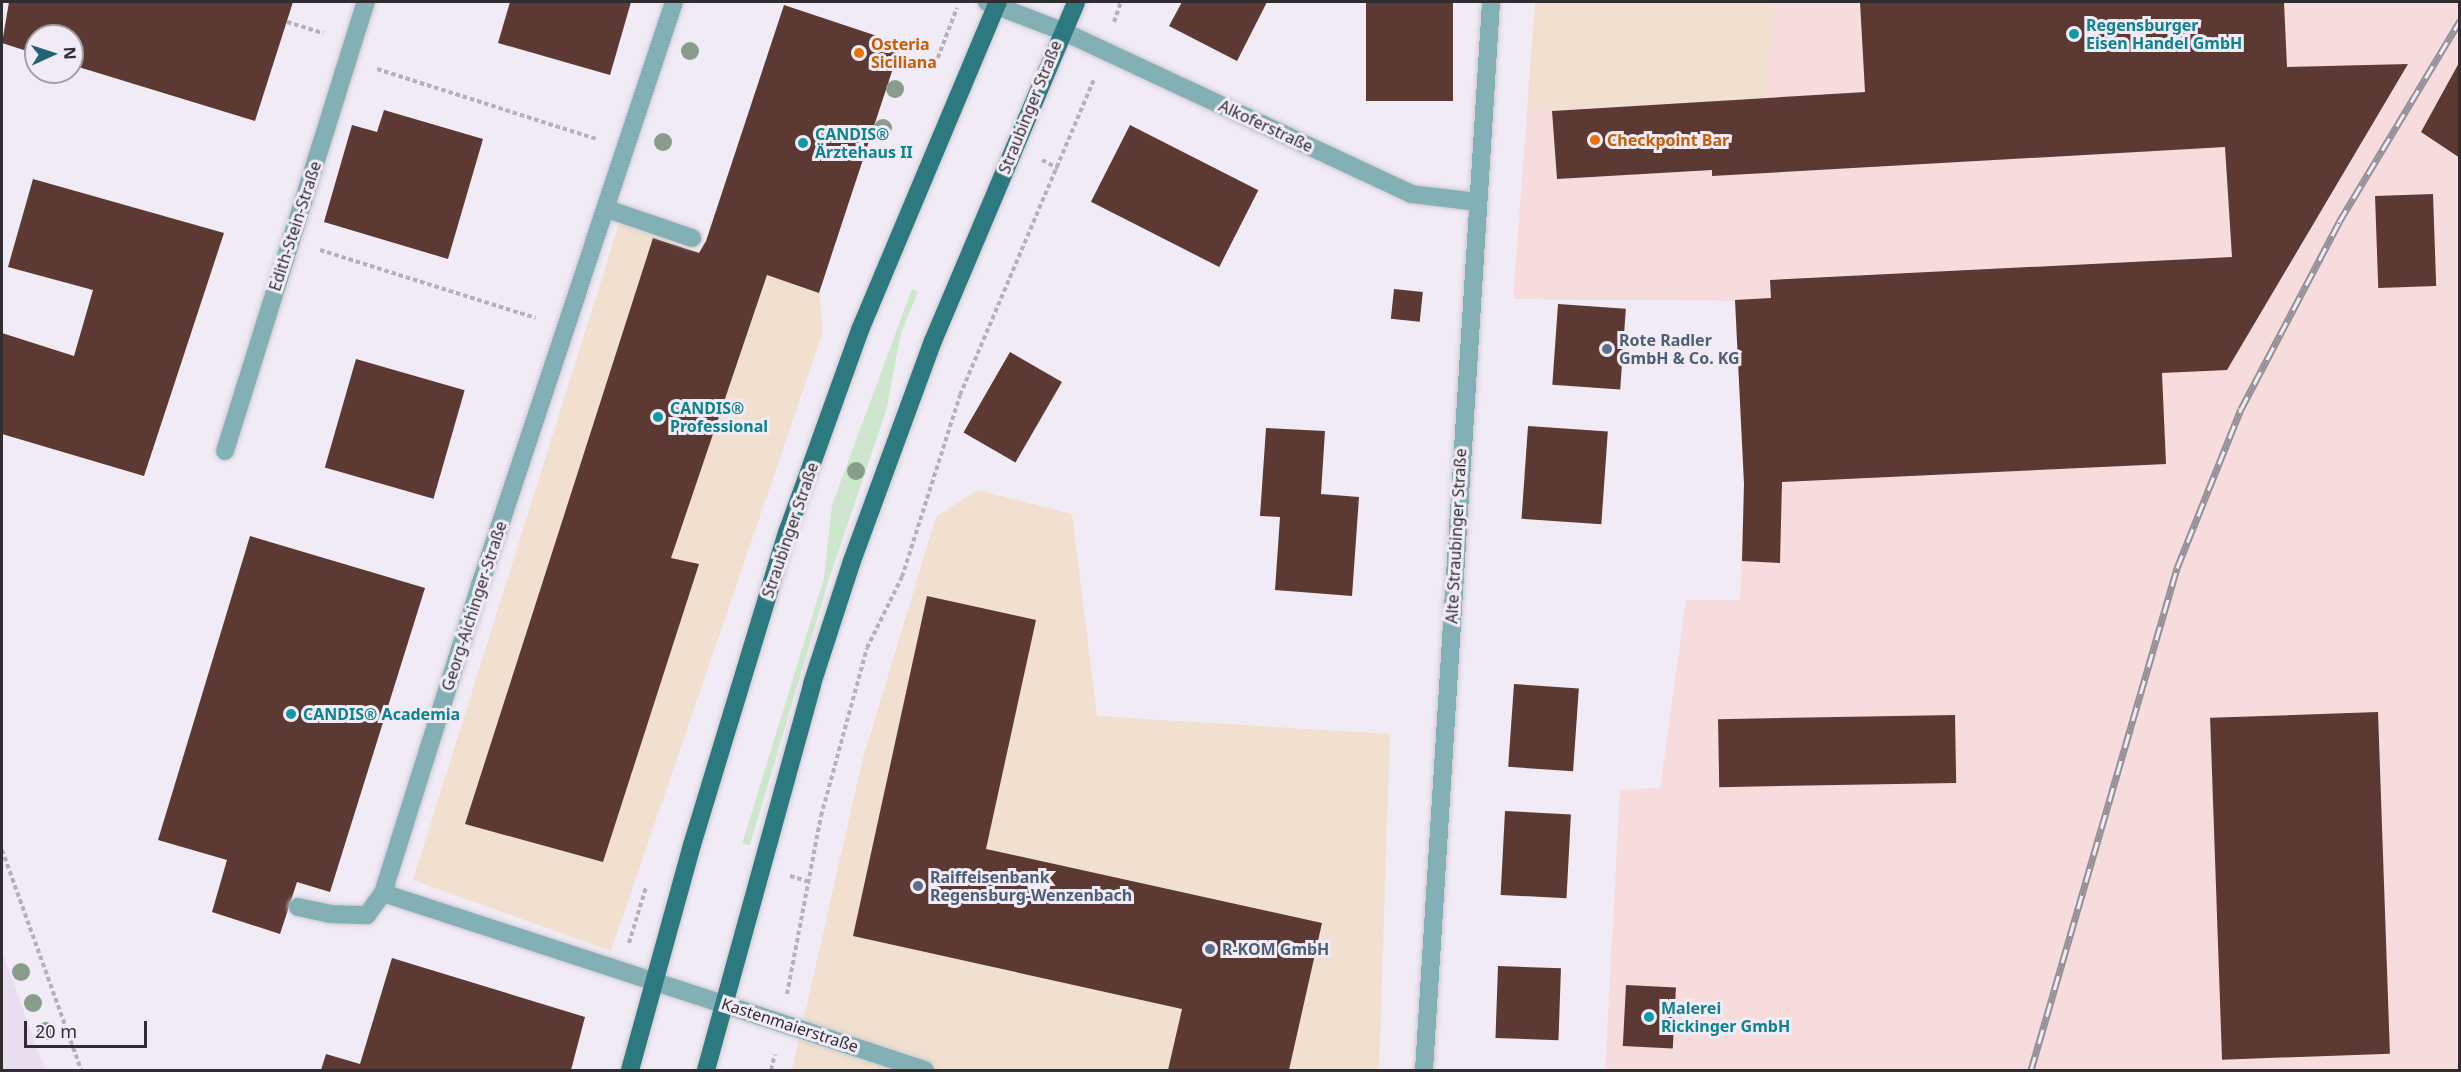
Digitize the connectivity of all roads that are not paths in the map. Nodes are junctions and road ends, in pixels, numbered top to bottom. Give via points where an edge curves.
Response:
1 (366, 2) edge
2 (674, 2) edge
3 (1076, 2) edge
4 (1491, 2) edge
5 (994, 3) edge
6 (1062, 31) junction
7 (1477, 202) junction
8 (607, 209) junction
9 (693, 238) dead end
10 (225, 451) dead end
11 (383, 893) junction
12 (298, 907) dead end
13 (654, 981) junction
14 (724, 1003) junction
15 (630, 1071) edge
16 (706, 1071) edge
17 (925, 1071) edge
18 (1424, 1071) edge

1 - 10 street, Edith-Stein-Straße
2 - 8 street, Georg-Aichinger-Straße
3 - 6 main road, Straubinger Straße
4 - 7 street, Alte Straubinger Straße
5 - 6 street, Straubinger Straße
5 - 13 main road, Straubinger Straße via 860,330 788,530
6 - 7 street, Alkoferstraße via 1411,194
6 - 14 main road, Straubinger Straße via 933,341 852,561 812,684
7 - 18 street, Alte Straubinger Straße
8 - 9 street
8 - 11 street, Georg-Aichinger-Straße
11 - 12 street via 367,915 330,914
11 - 13 street, Kastenmaierstraße
13 - 14 street, Kastenmaierstraße
13 - 15 main road, Straubinger Straße
14 - 16 main road, Straubinger Straße
14 - 17 street, Kastenmaierstraße

